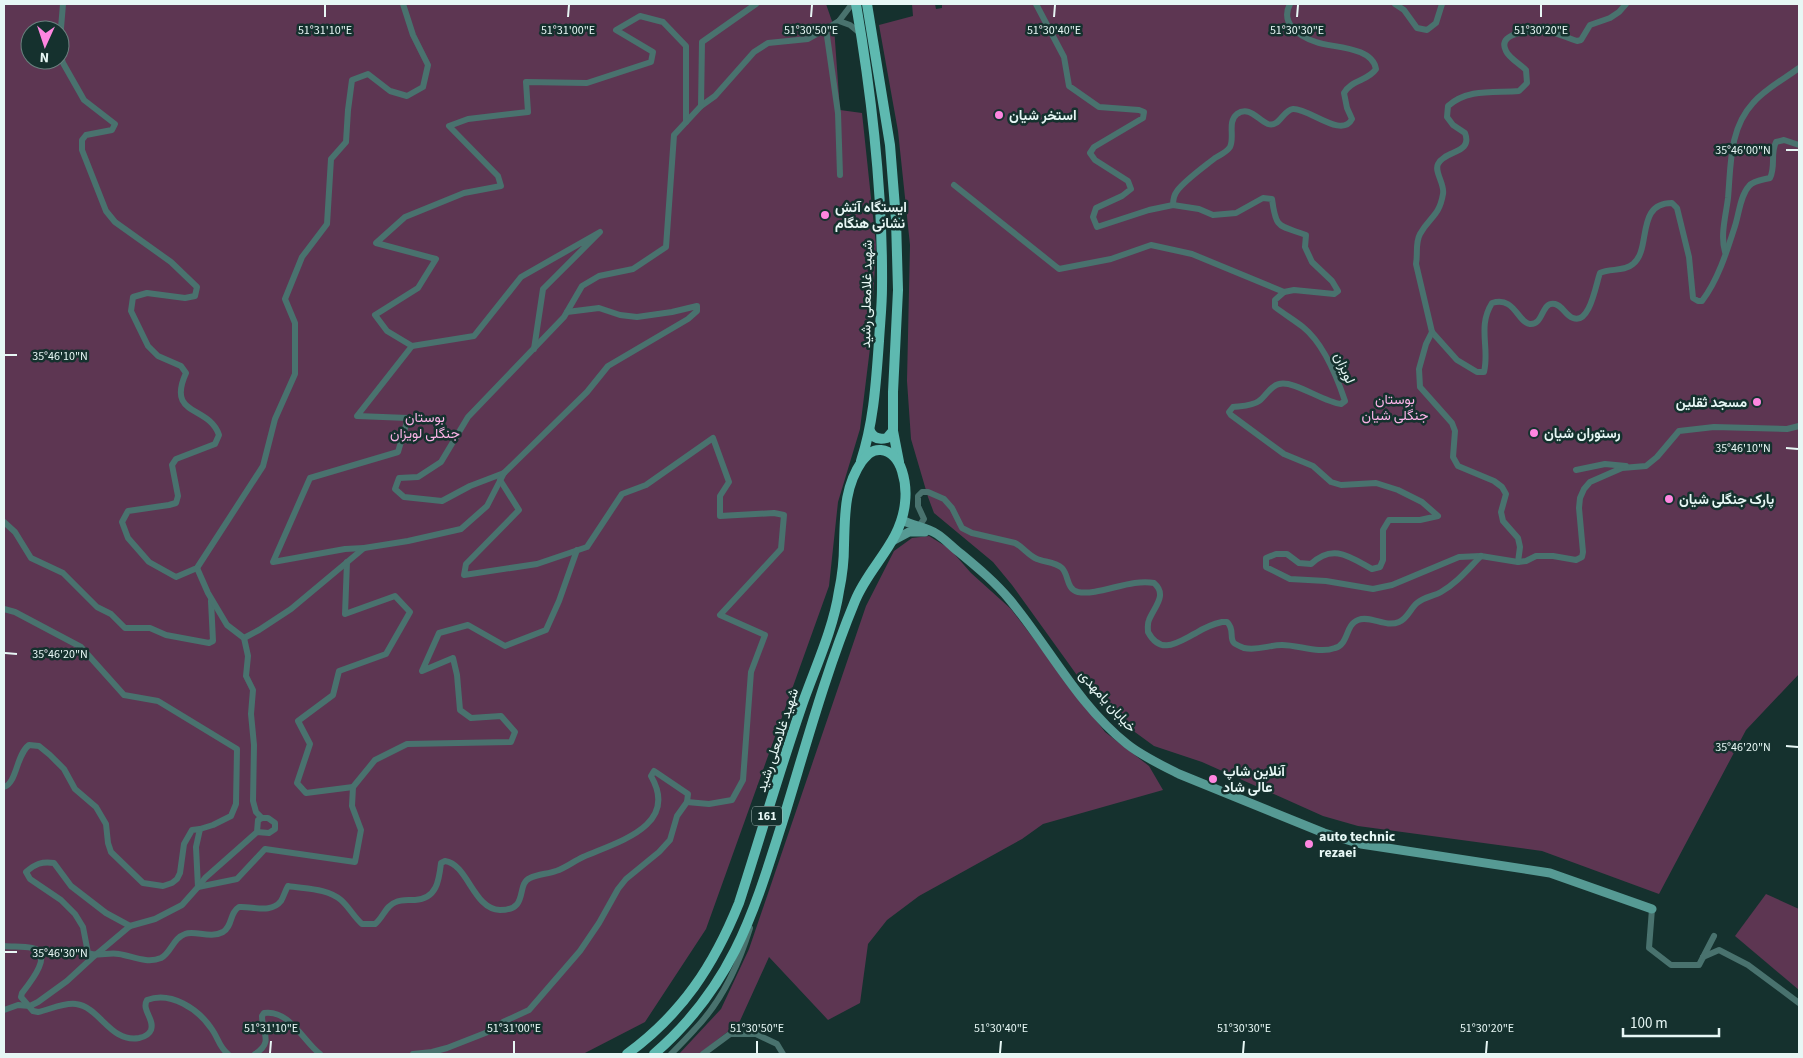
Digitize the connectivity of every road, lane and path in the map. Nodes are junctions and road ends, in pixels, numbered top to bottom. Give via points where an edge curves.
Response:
1 (63, 4) edge
2 (403, 4) edge
3 (756, 4) edge
4 (852, 4) edge
5 (856, 4) edge
6 (867, 4) edge
7 (1036, 4) edge
8 (1290, 4) edge
9 (1395, 4) edge
10 (1442, 4) edge
11 (1626, 4) edge
12 (62, 20) edge
13 (839, 21) junction
14 (826, 29) junction
15 (861, 35) junction
16 (1799, 68) edge
17 (66, 70) edge
18 (701, 106) junction
19 (686, 122) junction
20 (1799, 145) edge
21 (840, 175) dead end
22 (954, 185) dead end
23 (1173, 205) junction
24 (1725, 253) junction
25 (1284, 292) junction
26 (567, 312) junction
27 (1432, 332) junction
28 (412, 346) junction
29 (534, 349) junction
30 (1799, 426) edge
31 (870, 430) junction
32 (893, 431) junction
33 (899, 463) junction
34 (860, 464) junction
35 (1633, 466) junction
36 (1576, 470) dead end
37 (504, 473) junction
38 (500, 480) junction
39 (902, 520) junction
40 (4, 522) edge
41 (919, 526) junction
42 (938, 534) junction
43 (894, 540) junction
44 (364, 548) junction
45 (577, 550) junction
46 (1481, 556) junction
47 (347, 562) junction
48 (1518, 562) junction
49 (197, 568) junction
50 (210, 597) junction
51 (4, 610) edge
52 (244, 638) junction
53 (4, 787) edge
54 (353, 787) junction
55 (687, 802) junction
56 (262, 818) junction
57 (200, 829) junction
58 (257, 832) junction
59 (198, 887) junction
60 (757, 903) junction
61 (1652, 909) joint
62 (130, 926) junction
63 (1714, 936) dead end
64 (4, 946) edge
65 (96, 956) junction
66 (1703, 957) junction
67 (1799, 1002) edge
68 (30, 1006) junction
69 (4, 1010) edge
70 (228, 1054) edge
71 (256, 1054) edge
72 (320, 1054) edge
73 (413, 1054) edge
74 (627, 1054) edge
75 (654, 1054) edge
76 (671, 1054) edge
77 (703, 1054) edge
78 (783, 1054) edge

1 - 12 street
2 - 49 street via 413,35 428,65 423,86 407,96 390,91 368,74 352,80 346,142 330,159 327,224 302,257 285,299 295,323 295,374 275,419 264,466
3 - 18 street via 702,42
4 - 13 street
5 - 15 main road, شهید غلامعلی رشید
6 - 32 main road via 890,145 896,220 898,290
7 - 23 street via 1064,57 1068,86 1099,107 1144,112 1143,118 1090,153 1095,160 1128,181 1131,189 1096,208 1093,217 1097,227
8 - 23 street via 1286,17 1294,29 1316,42 1359,52 1375,65 1371,76 1354,82 1344,93 1352,119 1350,123 1343,126 1322,121 1294,109 1273,124 1244,111 1237,114 1228,149 1176,192
9 - 10 street via 1404,10 1417,28 1427,30 1436,23
11 - 27 street via 1610,18 1590,25 1581,40 1537,31 1511,36 1506,41 1506,53 1526,70 1528,83 1524,88 1473,93 1448,106 1447,117 1465,133 1467,143 1438,165 1444,188 1440,208 1420,235 1417,245 1416,264
13 - 14 street
13 - 15 street via 850,25
14 - 18 street via 808,40 768,43 754,52 715,96
14 - 21 street via 838,113
15 - 31 main road, شهید غلامعلی رشید via 882,256 876,388
16 - 24 street via 1753,102 1737,130 1729,166 1722,243
17 - 49 street via 84,100 115,124 112,130 86,135 82,140 82,150 106,211 115,222 171,262 197,287 195,296 186,298 147,293 132,297 131,311 148,346 158,356 181,366 186,373 180,393 184,404 216,426 218,436 215,444 176,459 172,465 178,496 176,503 128,511 122,522 128,538 148,562 176,577
18 - 19 street
19 - 26 street via 674,135 666,247 633,269 599,276 582,286
19 - 28 street via 686,46 663,22 640,16 616,30 653,52 651,62 587,83 526,82 528,112 468,119 449,126 498,176 501,186 464,193 405,217 376,243 436,259 418,288 375,315 387,331
20 - 24 street via 1784,140 1776,142 1770,178 1749,186
22 - 25 street via 1059,269 1111,259 1151,245 1192,254
23 - 25 street via 1213,215 1236,214 1263,198 1272,199 1274,218 1284,229 1306,234 1304,248 1338,291 1334,294
24 - 27 street via 1711,288 1698,302 1693,298 1689,257 1677,208 1666,203 1650,215 1635,263 1600,273 1591,302 1578,319 1554,304 1548,305 1533,324 1504,302 1492,303 1483,332 1484,372 1477,372 1457,360
25 - 46 street, لویزان via 1274,300 1275,307 1305,328 1324,353 1345,401 1332,403 1289,383 1278,384 1258,403 1233,407 1229,412 1231,415 1284,454 1313,466 1331,482 1341,485 1376,483 1391,487 1422,502 1438,516 1420,520 1389,520 1382,530 1383,560 1380,567 1372,569 1345,553 1319,556 1311,564 1299,563 1286,554 1276,554 1266,558 1266,567 1290,579 1373,589 1392,585 1459,557
26 - 29 street
26 - 37 street via 599,308 637,317 697,306 697,311 688,319 608,366 587,392
27 - 48 street via 1419,369 1420,387 1452,423 1455,431 1453,457 1458,466 1494,481 1506,494 1501,512 1503,521 1518,538
28 - 29 street via 474,336 521,276 600,232 543,289
28 - 44 street via 357,416 408,418 398,452 310,478 273,562
29 - 37 street via 468,417 441,462 418,477 399,478 396,489 404,497 442,501
30 - 35 street via 1714,427 1679,431 1658,457 1646,466
31 - 32 main road via 880,439 887,438
31 - 34 main road, شهید غلامعلی رشید
32 - 33 main road
33 - 34 main road via 885,450 876,450 867,454
33 - 39 main road, شهید غلامعلی رشید via 905,492
34 - 74 main road, شهید غلامعلی رشید / 161 via 846,503 839,594 739,903 714,958 683,1003 647,1040
35 - 36 street via 1605,464
35 - 48 street via 1590,482 1584,489 1579,508 1582,557 1576,560 1536,556
37 - 38 street
38 - 44 street via 487,506 461,529 408,542
38 - 45 street via 519,510 466,564 464,575 537,564
39 - 41 main road, خیابان یامهدی
39 - 43 main road, شهید غلامعلی رشید
40 - 50 street via 31,558 63,573 97,607 111,614 125,628 150,628 166,635 210,643 214,630
41 - 42 main road, خیابان یامهدی
41 - 46 street via 924,519 918,506 918,496 928,492 944,499 962,528 1015,543 1034,558 1058,565 1066,572 1074,590 1086,592 1139,582 1154,583 1161,591 1161,597 1148,622 1148,632 1157,643 1164,645 1172,645 1214,624 1227,622 1232,628 1232,640 1244,648 1264,649 1283,645 1335,649 1357,620 1399,622 1416,603 1449,587
42 - 43 main road via 919,530
42 - 61 main road, خیابان یامهدی via 991,579 1010,600 1100,719 1127,744 1179,774 1324,833 1360,844 1550,872
43 - 60 main road, شهید غلامعلی رشید / 161 via 866,579 847,622
44 - 47 street
45 - 54 street via 546,630 505,646 468,626 439,633 422,671 453,658 460,710 471,718 500,716 515,732 511,742 407,744 375,760
45 - 55 street via 587,547 622,494 646,485 713,438 729,482 720,496 720,516 774,513 784,516 781,549 720,615 765,635 751,672 743,780 732,800 709,804
46 - 48 street
47 - 52 street via 291,609
47 - 54 street via 345,614 395,596 410,612 386,654 339,671 333,696 298,721 310,744 297,783 306,793
49 - 50 street
50 - 52 street via 226,625
51 - 57 street via 15,612 81,648 124,695 158,701 237,749 236,804 231,816
52 - 56 street via 248,656 246,676 253,690 253,801
53 - 57 street via 13,777 23,751 29,745 38,746 64,769 75,790 100,812 106,824 111,852 147,885 163,886 176,879 186,839 192,830
54 - 59 street via 352,806 361,830 356,862 265,850 237,879
55 - 65 street via 688,794 654,771 651,776 657,786 658,803 652,821 609,847 557,871 529,878 521,899 506,909 488,906 455,865 445,861 441,863 438,883 432,894 419,900 397,901 375,924 362,924 334,895 288,886 283,898 270,909 239,907 232,912 229,925 222,932 215,935 185,934 161,958 142,960 118,954
55 - 73 street via 677,816 670,840 618,889 580,951 529,1010 493,1030 447,1048
56 - 58 street via 258,820
56 - 58 street via 275,823 275,829
57 - 59 street via 196,847
58 - 59 street
59 - 62 street via 182,905
60 - 75 main road, شهید غلامعلی رشید / 161 via 730,963 712,991
60 - 76 street via 743,952 727,984 696,1029
61 - 66 street via 1649,948 1671,965 1699,965
62 - 65 street
62 - 65 street via 106,913 71,886 54,863 46,862 26,872 30,879 75,914 82,927 88,953
63 - 66 street
64 - 68 street via 32,948 40,955 38,972 21,997
65 - 68 street
66 - 67 street via 1719,950 1748,965
68 - 69 street via 18,1005
68 - 70 street via 38,1012 76,1004 86,1007 117,1034 142,1038 151,1029 145,1004 147,1000 171,1000 196,1011
71 - 72 street via 265,1043 264,1013 276,1014 286,1021
77 - 78 street via 730,1034 756,1034 777,1044

